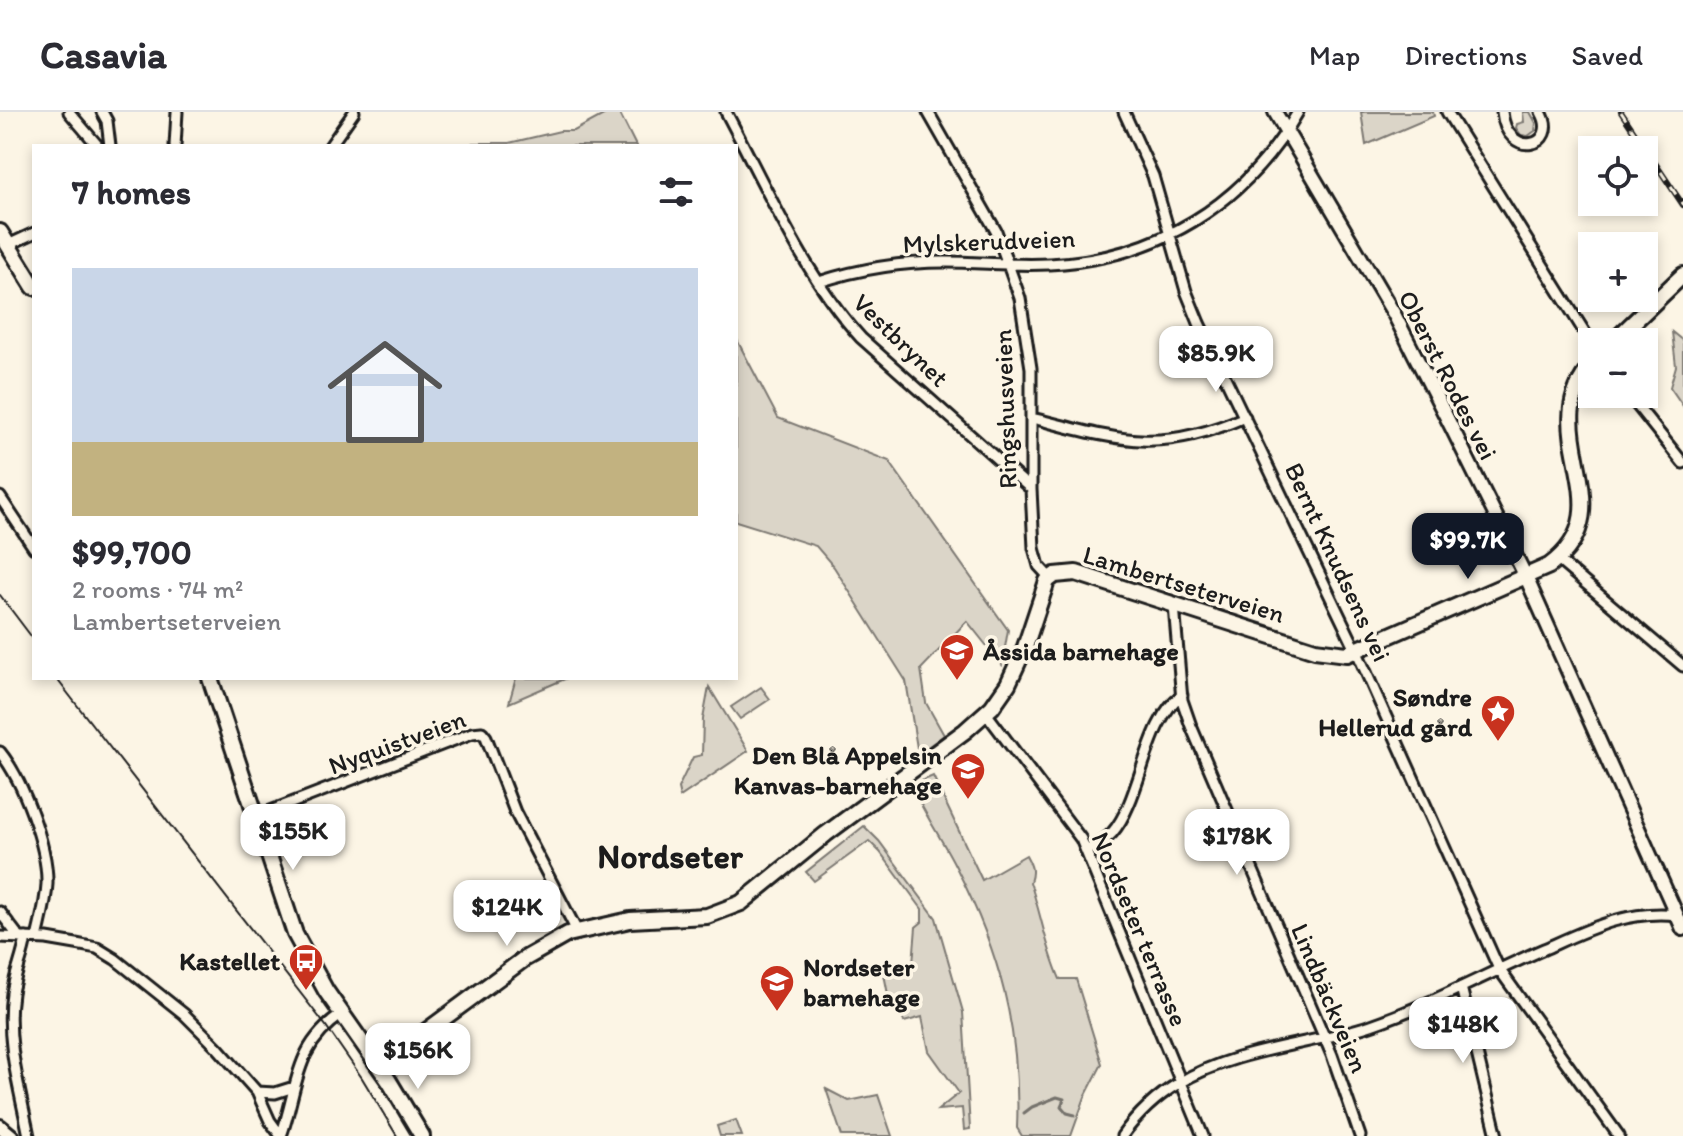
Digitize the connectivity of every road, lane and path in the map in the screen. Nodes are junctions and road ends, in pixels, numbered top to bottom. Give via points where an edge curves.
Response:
1 (69, 112) edge
2 (102, 112) edge
3 (177, 112) edge
4 (354, 112) edge
5 (726, 112) edge
6 (928, 112) edge
7 (1124, 112) edge
8 (1275, 112) edge
9 (1298, 112) edge
10 (1447, 112) edge
11 (1502, 112) edge
12 (1541, 112) edge
13 (1287, 131) junction
14 (96, 144) edge
15 (110, 144) edge
16 (175, 144) edge
17 (331, 144) edge
18 (32, 233) edge
19 (1169, 236) junction
20 (4, 238) edge
21 (1010, 264) junction
22 (819, 282) junction
23 (32, 284) edge
24 (1678, 284) edge
25 (1582, 328) edge
26 (1629, 328) edge
27 (1578, 382) edge
28 (1639, 408) edge
29 (1245, 417) junction
30 (1032, 418) junction
31 (1683, 463) edge
32 (1031, 489) junction
33 (0, 497) edge
34 (32, 545) edge
35 (1557, 559) junction
36 (1526, 577) junction
37 (1050, 578) junction
38 (1174, 605) junction
39 (1357, 652) junction
40 (1683, 666) edge
41 (211, 680) edge
42 (1182, 695) junction
43 (986, 713) junction
44 (0, 752) edge
45 (255, 817) junction
46 (1086, 851) junction
47 (0, 912) edge
48 (1681, 921) edge
49 (577, 931) junction
50 (0, 937) edge
51 (27, 938) junction
52 (1499, 969) junction
53 (1461, 987) junction
54 (342, 1014) junction
55 (1324, 1037) junction
56 (379, 1066) junction
57 (1180, 1082) junction
58 (294, 1087) junction
59 (257, 1092) junction
60 (0, 1126) edge
61 (12, 1136) edge
62 (29, 1136) edge
63 (281, 1136) edge
64 (422, 1136) edge
65 (1122, 1136) edge
66 (1203, 1136) edge
67 (1360, 1136) edge
68 (1497, 1136) edge
69 (1619, 1136) edge

1 - 14 street
2 - 15 street
3 - 16 street
4 - 17 street
5 - 22 street, Vestbrynet
6 - 21 street, Ringshusveien via 989,216
7 - 19 street, Bernt Knudsens vei via 1153,176
8 - 13 street, Oberst Rodes vei
9 - 13 street, Mylskerudveien
10 - 25 street
11 - 12 street via 1512,137 1528,146 1545,133
13 - 19 street, Mylskerudveien via 1234,192
13 - 36 street, Oberst Rodes vei via 1400,326
18 - 20 street
19 - 21 street, Mylskerudveien via 1087,259
19 - 29 street, Bernt Knudsens vei via 1186,291
20 - 23 main road
21 - 22 street, Mylskerudveien via 920,263
21 - 30 street, Ringshusveien via 1029,346
22 - 32 street, Vestbrynet via 861,338
24 - 26 main road
27 - 35 main road, Lambertseterveien via 1570,414 1583,514 1578,534
28 - 31 street
29 - 30 street via 1157,442 1116,439
29 - 39 street, Bernt Knudsens vei
30 - 32 street, Ringshusveien
32 - 37 street, Ringshusveien via 1036,558
33 - 34 street
35 - 36 main road, Lambertseterveien
35 - 40 street
36 - 39 main road, Lambertseterveien
36 - 48 street, Oberst Rodes vei
37 - 38 main road, Lambertseterveien via 1076,573
37 - 43 main road, Lambertseterveien via 1016,668
38 - 39 main road, Lambertseterveien via 1321,652
38 - 42 street, Lindbäckveien
39 - 52 street, Bernt Knudsens vei
41 - 45 main road
42 - 46 street via 1172,702 1154,737 1117,826
42 - 55 street, Lindbäckveien
43 - 46 street, Nordseter terrasse
43 - 49 main road, Lambertseterveien via 741,903 707,916 630,920
44 - 51 street via 21,783 46,865 45,906
45 - 49 street, Nyquistveien via 482,732 515,812
45 - 54 main road via 295,934
46 - 57 street, Nordseter terrasse
47 - 51 street
48 - 52 street via 1657,914 1613,920
49 - 56 main road, Lambertseterveien via 524,959
50 - 51 street
51 - 59 street via 97,948 115,959 184,1014
51 - 62 street via 10,1020
52 - 53 street
52 - 69 street, Bernt Knudsens vei
53 - 55 street via 1374,1024
53 - 68 street
54 - 56 main road
54 - 58 street via 310,1044
55 - 57 street via 1232,1061
55 - 67 street, Lindbäckveien
56 - 64 main road
57 - 65 street
57 - 66 street, Nordseter terrasse
58 - 59 street
58 - 63 street
59 - 63 street
60 - 61 street

